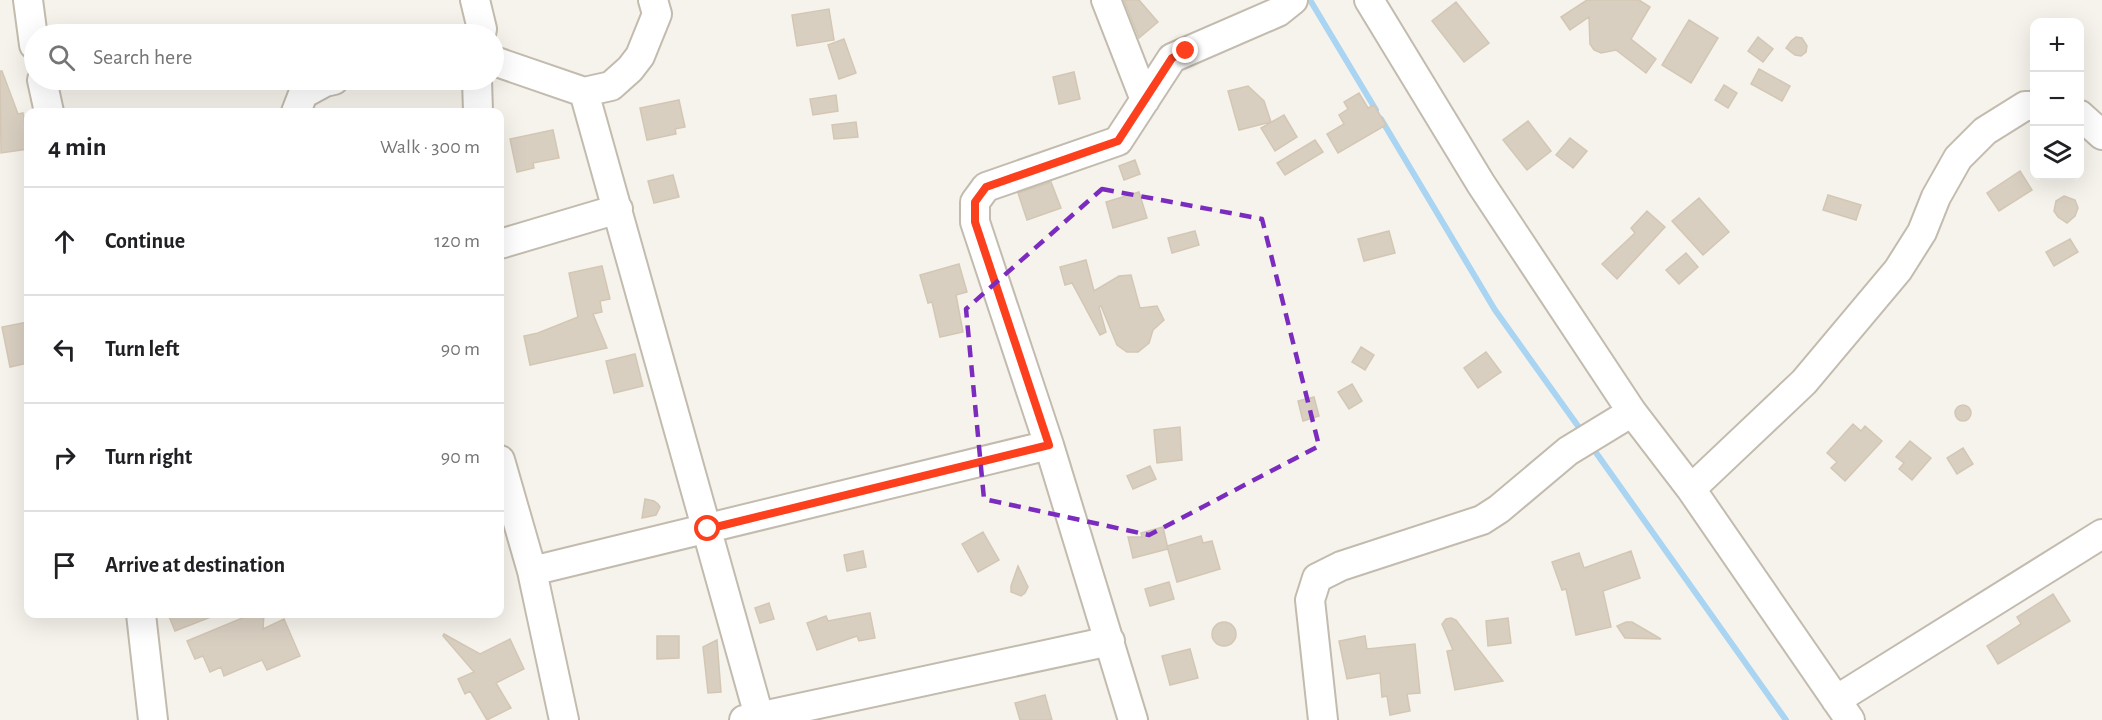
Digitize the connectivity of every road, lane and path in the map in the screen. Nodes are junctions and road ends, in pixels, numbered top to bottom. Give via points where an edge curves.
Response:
1 (28, 0) edge
2 (475, 0) edge
3 (653, 0) edge
4 (1106, 0) edge
5 (1368, 0) edge
6 (1285, 6) edge
7 (31, 24) edge
8 (481, 24) edge
9 (504, 64) edge
10 (44, 90) edge
11 (310, 90) edge
12 (477, 90) edge
13 (584, 92) junction
14 (1145, 100) junction
15 (2030, 106) edge
16 (48, 108) edge
17 (298, 108) edge
18 (478, 108) edge
19 (2084, 120) edge
20 (2102, 135) edge
21 (618, 209) junction
22 (504, 243) edge
23 (1632, 412) junction
24 (1049, 445) junction
25 (504, 474) edge
26 (1691, 489) junction
27 (708, 529) junction
28 (2102, 534) edge
29 (531, 571) junction
30 (141, 618) edge
31 (1110, 641) junction
32 (1843, 710) edge
33 (766, 717) edge
34 (153, 720) edge
35 (564, 720) edge
36 (1133, 720) edge
37 (1323, 720) edge

1 - 7 street
2 - 8 street
3 - 13 street via 657,14 640,56 611,86
4 - 14 street
5 - 23 street via 1481,184
6 - 14 street via 1172,58
9 - 13 street
10 - 16 street
11 - 17 street via 303,94
12 - 18 street
13 - 21 street
14 - 24 street via 1118,141 986,187 975,202 975,222
15 - 26 street via 1985,131 1958,158 1922,232 1898,270 1804,382
19 - 20 street
21 - 22 street
21 - 27 street
23 - 26 street
23 - 37 street via 1568,451 1482,520 1341,566 1317,578 1310,600
24 - 27 street
24 - 31 street
25 - 29 street
26 - 32 street
27 - 29 street
27 - 33 street
28 - 32 street
29 - 35 street
30 - 34 street
31 - 33 street
31 - 36 street

